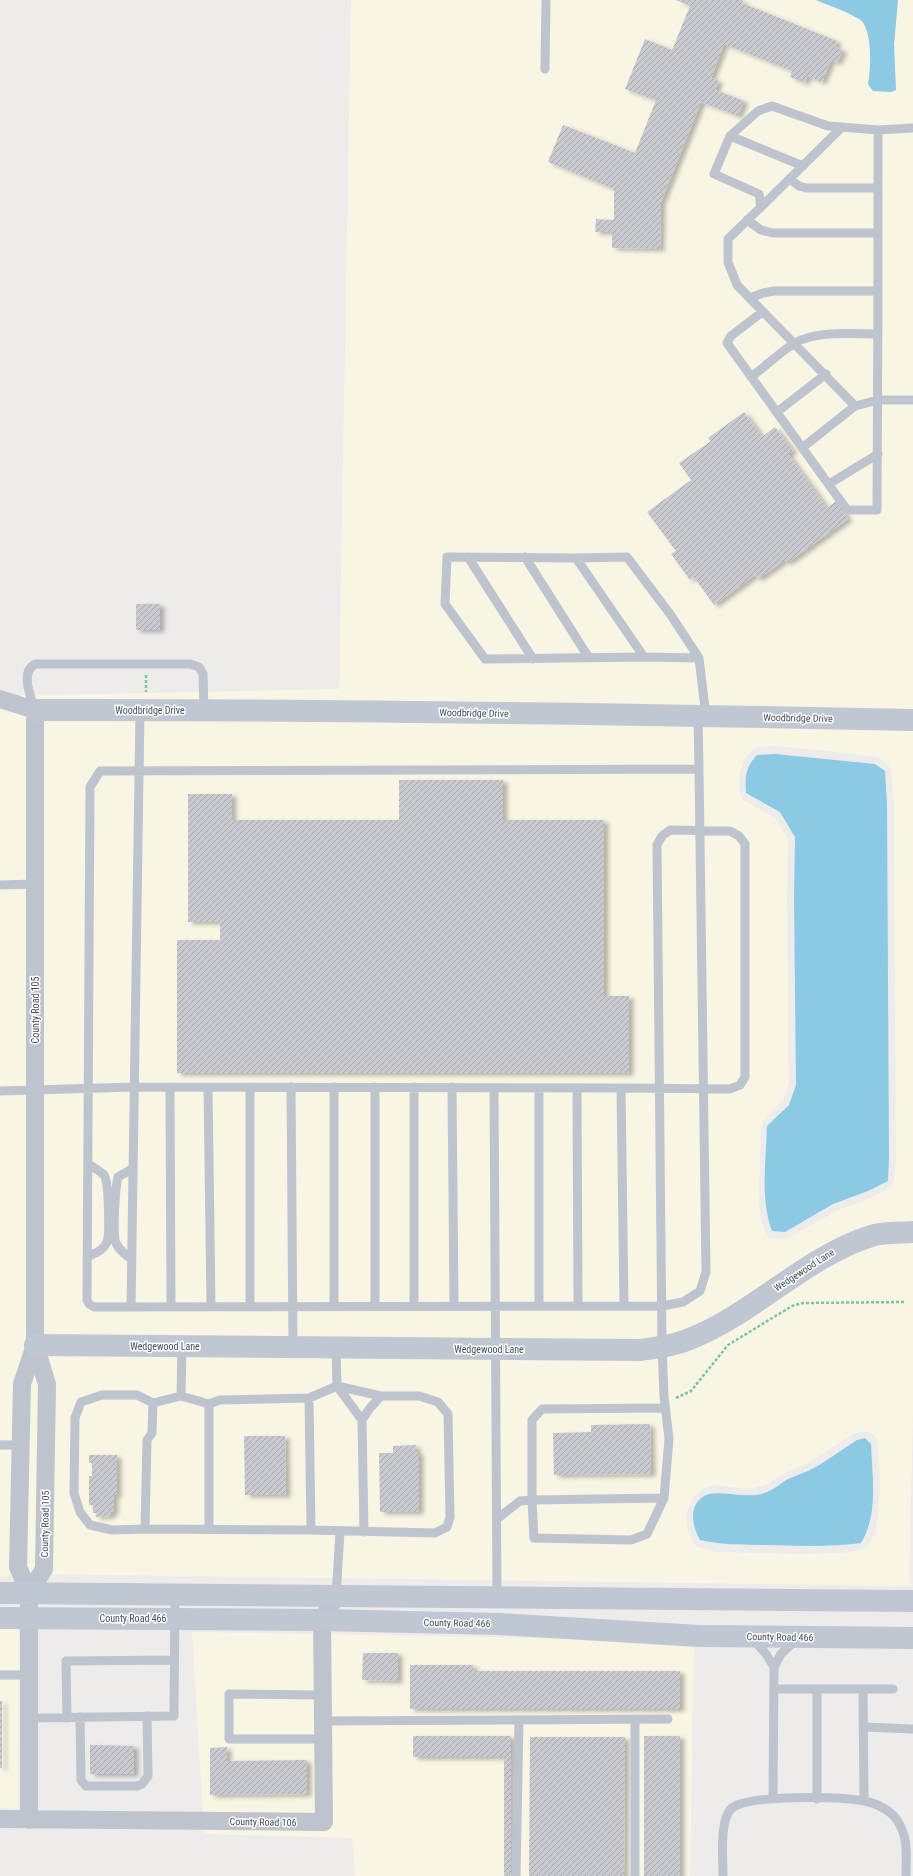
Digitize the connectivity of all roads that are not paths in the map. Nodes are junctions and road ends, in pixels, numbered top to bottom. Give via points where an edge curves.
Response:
1 (546, 0) edge
2 (545, 69) dead end
3 (842, 127) junction
4 (913, 128) edge
5 (878, 130) junction
6 (730, 136) junction
7 (803, 166) junction
8 (790, 179) junction
9 (878, 188) junction
10 (761, 207) junction
11 (747, 220) junction
12 (878, 233) junction
13 (878, 291) junction
14 (750, 298) junction
15 (762, 312) junction
16 (878, 334) junction
17 (795, 342) junction
18 (826, 374) junction
19 (751, 377) junction
20 (878, 400) junction
21 (913, 400) edge
22 (856, 406) junction
23 (777, 412) junction
24 (802, 448) junction
25 (878, 454) junction
26 (829, 484) junction
27 (468, 557) junction
28 (525, 557) junction
29 (576, 558) junction
30 (644, 657) junction
31 (533, 658) junction
32 (589, 658) junction
33 (699, 658) junction
34 (0, 699) edge
35 (35, 710) junction
36 (140, 710) junction
37 (204, 710) junction
38 (702, 716) junction
39 (913, 720) edge
40 (699, 769) junction
41 (140, 771) junction
42 (700, 829) junction
43 (35, 884) junction
44 (0, 885) edge
45 (133, 1087) junction
46 (170, 1087) junction
47 (208, 1087) junction
48 (250, 1087) junction
49 (291, 1087) junction
50 (334, 1087) junction
51 (375, 1087) junction
52 (414, 1087) junction
53 (452, 1087) junction
54 (89, 1088) junction
55 (494, 1088) junction
56 (539, 1088) junction
57 (577, 1088) junction
58 (621, 1088) junction
59 (660, 1088) junction
60 (703, 1088) junction
61 (35, 1090) junction
62 (0, 1091) edge
63 (88, 1164) junction
64 (132, 1169) junction
65 (913, 1232) edge
66 (87, 1257) junction
67 (131, 1259) junction
68 (211, 1306) junction
69 (250, 1306) junction
70 (292, 1306) junction
71 (334, 1306) junction
72 (375, 1306) junction
73 (414, 1306) junction
74 (454, 1306) junction
75 (496, 1306) junction
76 (539, 1306) junction
77 (578, 1306) junction
78 (624, 1306) junction
79 (662, 1306) junction
80 (131, 1307) junction
81 (171, 1307) junction
82 (35, 1345) junction
83 (182, 1346) junction
84 (293, 1347) junction
85 (662, 1347) junction
86 (336, 1348) junction
87 (496, 1349) junction
88 (337, 1386) junction
89 (181, 1396) junction
90 (381, 1396) junction
91 (309, 1398) junction
92 (153, 1403) junction
93 (209, 1404) junction
94 (665, 1408) junction
95 (362, 1420) junction
96 (0, 1445) edge
97 (21, 1445) junction
98 (664, 1498) junction
99 (532, 1500) junction
100 (497, 1519) junction
101 (145, 1529) junction
102 (209, 1529) junction
103 (311, 1530) junction
104 (340, 1532) junction
105 (364, 1532) junction
106 (0, 1593) edge
107 (29, 1593) junction
108 (175, 1594) junction
109 (336, 1596) junction
110 (498, 1598) junction
111 (913, 1601) edge
112 (0, 1618) edge
113 (29, 1618) junction
114 (175, 1619) junction
115 (322, 1620) junction
116 (750, 1637) junction
117 (799, 1637) junction
118 (913, 1638) edge
119 (174, 1660) junction
120 (774, 1666) junction
121 (0, 1675) edge
122 (29, 1675) junction
123 (774, 1689) junction
124 (817, 1689) junction
125 (863, 1689) junction
126 (893, 1689) dead end
127 (322, 1695) junction
128 (147, 1716) junction
129 (80, 1717) junction
130 (29, 1718) junction
131 (67, 1718) junction
132 (635, 1719) junction
133 (668, 1719) dead end
134 (519, 1720) junction
135 (323, 1721) junction
136 (864, 1727) junction
137 (913, 1729) edge
138 (323, 1739) junction
139 (773, 1798) junction
140 (817, 1799) junction
141 (864, 1801) junction
142 (0, 1819) edge
143 (29, 1820) junction
144 (516, 1876) edge
145 (635, 1876) edge
146 (723, 1876) edge
147 (906, 1876) edge

1 - 2 lane
3 - 5 lane
3 - 6 lane via 828,126 772,106 758,111
3 - 7 lane
4 - 5 lane
5 - 9 lane
6 - 7 lane
6 - 10 lane via 714,174 759,194
7 - 8 lane
8 - 9 lane via 806,188
8 - 10 lane
9 - 12 lane
10 - 11 lane
11 - 12 lane via 761,230 773,232
11 - 14 lane via 728,239 728,262 738,285
12 - 13 lane
13 - 14 lane via 774,291
13 - 16 lane
14 - 15 lane
15 - 17 lane
15 - 19 lane via 731,336 727,343
16 - 17 lane via 820,335
16 - 20 lane
17 - 18 lane
17 - 19 lane
18 - 22 lane
18 - 23 lane
19 - 23 lane
20 - 21 lane
20 - 22 lane
20 - 25 lane
22 - 24 lane
23 - 24 lane
24 - 26 lane
25 - 26 lane
25 - 26 lane via 877,510 847,510
27 - 28 lane
27 - 31 lane
27 - 31 lane via 447,556 445,604 485,659
28 - 29 lane
28 - 32 lane
29 - 30 lane
29 - 33 lane via 626,557 670,614
30 - 32 lane
30 - 33 lane
31 - 32 lane
33 - 38 lane
34 - 35 street
35 - 36 main road, Woodbridge Drive
35 - 37 lane via 28,686 28,670 36,664 190,664 199,667 203,674
35 - 43 street, County Road 105
36 - 37 main road, Woodbridge Drive
36 - 41 lane
37 - 38 main road, Woodbridge Drive
38 - 39 main road, Woodbridge Drive
38 - 40 lane
40 - 41 lane
40 - 42 lane
41 - 45 lane
41 - 54 lane via 100,771 90,787
42 - 59 lane via 670,830 662,836 658,845
42 - 60 lane
42 - 60 lane via 730,831 739,836 745,844 745,1077 740,1085 730,1089
43 - 44 lane
43 - 61 street, County Road 105
45 - 46 lane
45 - 54 lane
45 - 64 lane
46 - 47 lane
46 - 81 lane
47 - 48 lane
47 - 68 lane
48 - 49 lane
48 - 69 lane
49 - 50 lane
49 - 70 lane
50 - 51 lane
50 - 71 lane
51 - 52 lane
51 - 72 lane
52 - 53 lane
52 - 73 lane
53 - 55 lane
53 - 74 lane
54 - 61 lane
54 - 63 lane
55 - 56 lane
55 - 75 lane
56 - 57 lane
56 - 76 lane
57 - 58 lane
57 - 77 lane
58 - 59 lane
58 - 78 lane
59 - 60 lane
59 - 79 lane
60 - 79 lane via 706,1272 700,1290 683,1302
61 - 62 lane
61 - 82 street, County Road 105
63 - 66 lane
63 - 66 lane via 103,1174 107,1183 108,1229 107,1242 100,1252
64 - 67 lane
64 - 67 lane via 118,1177 115,1228 115,1241 121,1251
65 - 85 main road, Wedgewood Lane via 873,1235 840,1248 718,1326 686,1341
66 - 80 lane via 89,1304 94,1307
67 - 80 lane
68 - 69 lane
68 - 81 lane
69 - 70 lane
70 - 71 lane
70 - 84 lane
71 - 72 lane
72 - 73 lane
73 - 74 lane
74 - 75 lane
75 - 76 lane
75 - 87 lane
76 - 77 lane
77 - 78 lane
78 - 79 lane
79 - 85 lane
80 - 81 lane
82 - 83 main road, Wedgewood Lane
82 - 97 street, County Road 105 via 22,1384
82 - 107 street, County Road 105 via 47,1384 44,1569
83 - 84 main road, Wedgewood Lane
83 - 89 lane
84 - 86 main road, Wedgewood Lane
85 - 87 main road, Wedgewood Lane via 640,1350
85 - 94 lane
86 - 87 main road, Wedgewood Lane
86 - 88 lane
87 - 100 lane
88 - 90 lane
88 - 91 lane
88 - 95 lane
89 - 92 lane
89 - 93 lane
90 - 95 lane
90 - 105 lane via 420,1396 438,1402 448,1414 450,1517 447,1527 435,1533
91 - 93 lane via 220,1400
91 - 103 lane
92 - 101 lane via 152,1433 147,1440
92 - 101 lane via 137,1395 102,1395 81,1402 75,1418 74,1493 80,1512 90,1525 112,1530
93 - 102 lane
94 - 98 lane via 669,1440
94 - 99 lane via 542,1409 532,1420
95 - 105 lane
96 - 97 lane
97 - 107 street, County Road 105 via 18,1567
98 - 99 lane
98 - 99 lane via 647,1534 631,1540 534,1538
99 - 100 lane via 520,1501
100 - 110 lane
101 - 102 lane
102 - 103 lane
103 - 104 lane
104 - 105 lane
104 - 109 lane
106 - 107 main road
107 - 108 main road
107 - 113 street
108 - 109 main road
108 - 114 lane
109 - 110 main road
109 - 115 street
110 - 111 main road
112 - 113 main road, County Road 466
113 - 114 main road, County Road 466
113 - 122 street
114 - 115 main road, County Road 466
114 - 119 lane
115 - 116 main road, County Road 466 via 499,1624
115 - 127 street, County Road 106
116 - 117 main road, County Road 466
116 - 120 lane
117 - 118 main road, County Road 466
117 - 120 lane via 781,1654
119 - 128 lane via 174,1716
119 - 131 lane via 66,1661
120 - 123 lane
121 - 122 lane
122 - 130 street
123 - 124 lane
123 - 139 lane
124 - 125 lane
124 - 140 lane
125 - 126 lane
125 - 136 lane
127 - 135 street, County Road 106
127 - 138 lane via 229,1694 229,1739
128 - 129 lane
128 - 129 lane via 148,1776 137,1786 86,1786 81,1780
129 - 131 lane
130 - 131 lane
130 - 143 street
132 - 133 lane
132 - 134 lane
132 - 145 lane
134 - 135 lane
134 - 144 lane
135 - 138 street, County Road 106
136 - 137 lane
136 - 141 lane
138 - 143 street, County Road 106 via 324,1822
139 - 140 lane
139 - 146 lane via 750,1800 731,1808 724,1823
140 - 141 lane
141 - 147 lane via 882,1807 896,1819 906,1837
142 - 143 street, County Road 106

